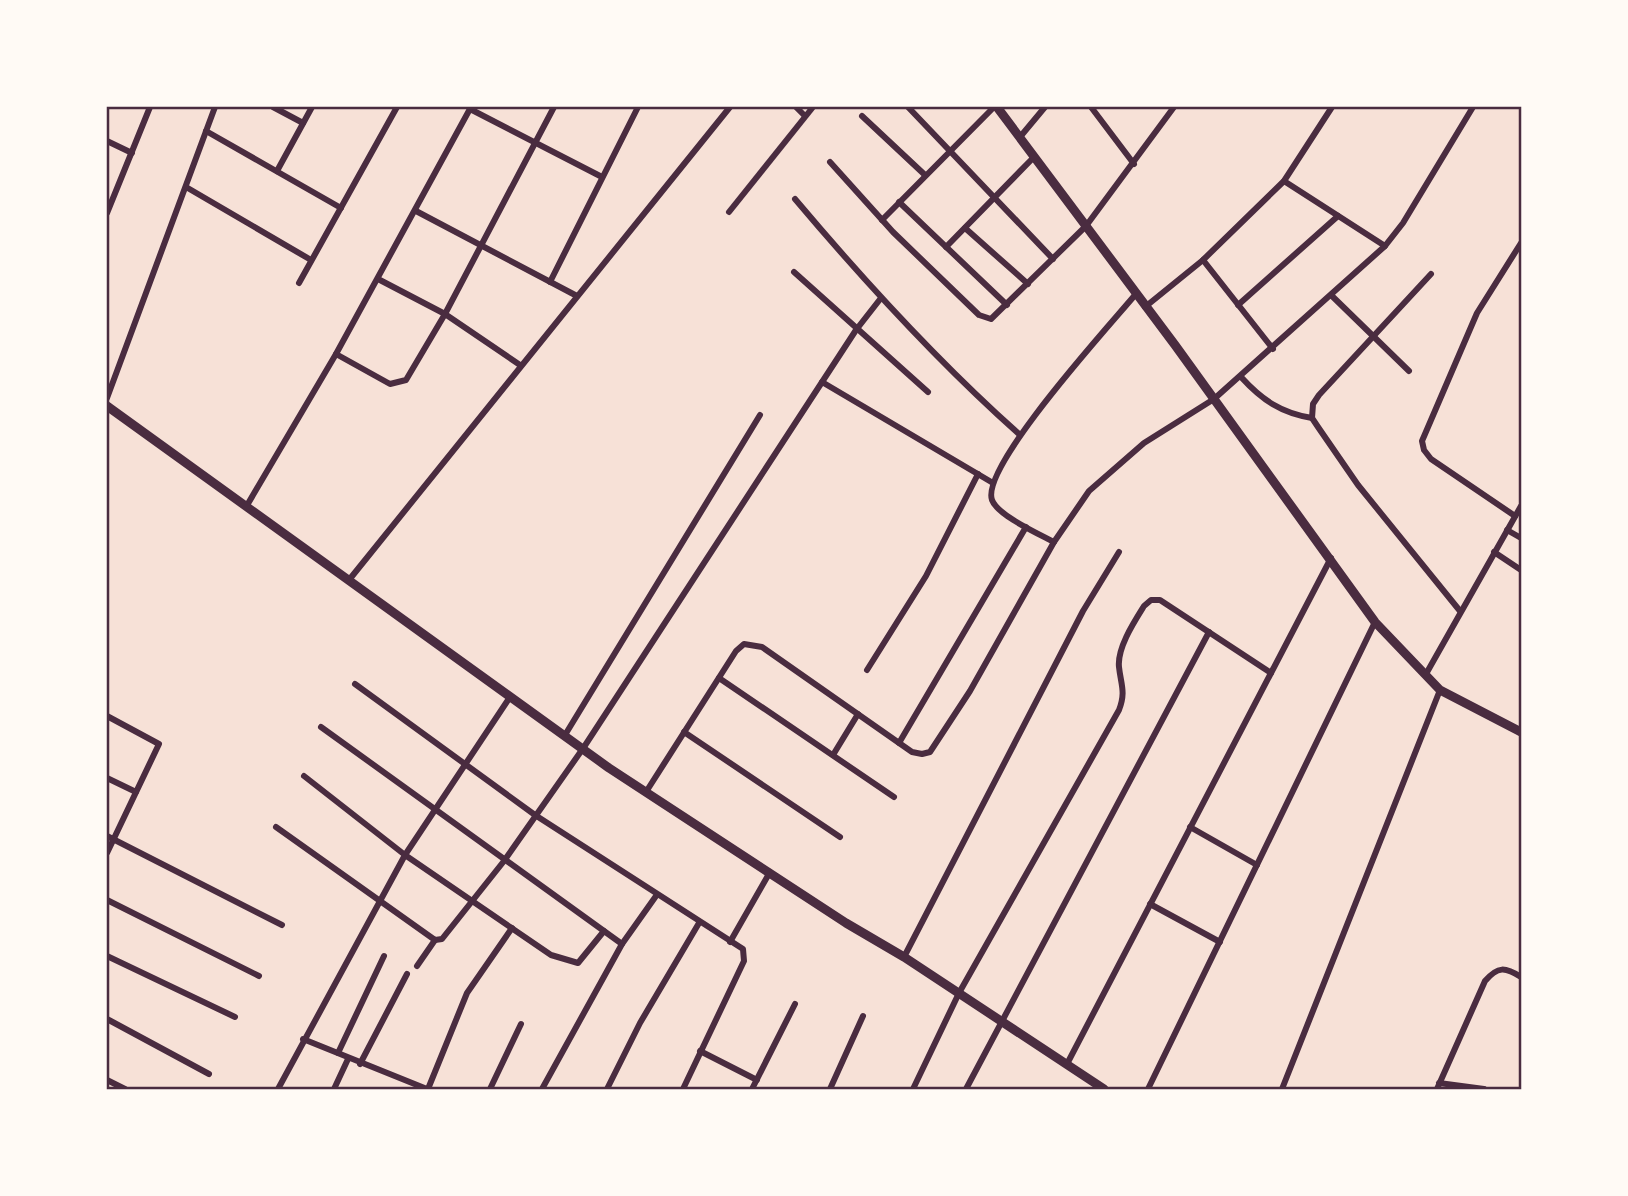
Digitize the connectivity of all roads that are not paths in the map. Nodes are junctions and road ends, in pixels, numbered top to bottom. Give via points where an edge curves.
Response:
1 (150, 107) edge
2 (215, 107) edge
3 (273, 107) edge
4 (312, 107) edge
5 (397, 107) edge
6 (554, 107) edge
7 (638, 107) edge
8 (730, 107) edge
9 (796, 107) edge
10 (813, 107) edge
11 (908, 107) edge
12 (995, 107) edge
13 (1045, 107) edge
14 (1091, 107) edge
15 (1174, 107) edge
16 (1332, 107) edge
17 (1474, 107) edge
18 (470, 108) edge
19 (805, 116) junction
20 (862, 116) dead end
21 (303, 123) junction
22 (206, 131) junction
23 (1020, 137) junction
24 (107, 141) edge
25 (536, 142) junction
26 (950, 149) junction
27 (132, 153) junction
28 (1034, 157) junction
29 (830, 162) dead end
30 (1134, 164) junction
31 (277, 171) junction
32 (925, 175) junction
33 (602, 177) junction
34 (1284, 181) junction
35 (186, 187) junction
36 (995, 197) junction
37 (794, 199) dead end
38 (899, 202) junction
39 (341, 208) junction
40 (416, 211) junction
41 (729, 212) dead end
42 (107, 213) edge
43 (1338, 216) junction
44 (883, 220) junction
45 (1086, 226) junction
46 (965, 228) junction
47 (1521, 243) edge
48 (480, 245) junction
49 (1385, 246) junction
50 (946, 247) junction
51 (1053, 259) junction
52 (311, 260) junction
53 (1203, 260) junction
54 (794, 272) dead end
55 (1431, 274) dead end
56 (379, 279) junction
57 (550, 282) junction
58 (299, 283) dead end
59 (1028, 285) junction
60 (1135, 295) junction
61 (577, 296) junction
62 (1332, 296) junction
63 (881, 298) junction
64 (1238, 304) junction
65 (1007, 305) junction
66 (1145, 307) junction
67 (445, 314) junction
68 (856, 330) junction
69 (1373, 338) junction
70 (1273, 349) junction
71 (336, 354) junction
72 (520, 365) junction
73 (1409, 371) dead end
74 (1241, 377) junction
75 (822, 382) junction
76 (928, 392) dead end
77 (107, 398) edge
78 (1214, 399) junction
79 (107, 406) edge
80 (760, 415) dead end
81 (1312, 418) junction
82 (1019, 434) junction
83 (978, 474) junction
84 (993, 482) junction
85 (1521, 506) edge
86 (246, 507) junction
87 (1515, 516) junction
88 (1026, 527) junction
89 (1507, 530) junction
90 (1521, 538) edge
91 (1054, 542) junction
92 (1119, 552) dead end
93 (1494, 552) junction
94 (1331, 558) junction
95 (1521, 569) edge
96 (349, 580) junction
97 (1460, 611) junction
98 (1376, 622) junction
99 (1209, 632) junction
100 (867, 670) dead end
101 (1271, 673) junction
102 (1426, 674) junction
103 (719, 678) junction
104 (355, 684) dead end
105 (1440, 690) junction
106 (510, 698) junction
107 (858, 714) junction
108 (107, 716) edge
109 (321, 727) dead end
110 (684, 732) junction
111 (1521, 732) edge
112 (565, 735) junction
113 (899, 743) junction
114 (584, 747) junction
115 (833, 755) junction
116 (465, 767) junction
117 (304, 776) dead end
118 (107, 778) edge
119 (136, 792) junction
120 (646, 792) junction
121 (894, 797) dead end
122 (434, 811) junction
123 (535, 815) junction
124 (276, 827) dead end
125 (1190, 827) junction
126 (840, 837) dead end
127 (110, 838) edge
128 (107, 853) edge
129 (405, 855) junction
130 (505, 861) junction
131 (1257, 865) junction
132 (770, 872) junction
133 (656, 896) junction
134 (107, 900) edge
135 (379, 901) junction
136 (473, 901) junction
137 (1150, 904) junction
138 (699, 923) junction
139 (282, 925) dead end
140 (512, 928) junction
141 (604, 931) junction
142 (435, 940) junction
143 (730, 942) junction
144 (1220, 942) junction
145 (622, 944) junction
146 (107, 956) edge
147 (384, 956) dead end
148 (904, 957) junction
149 (417, 966) dead end
150 (407, 974) dead end
151 (259, 975) dead end
152 (1521, 977) edge
153 (959, 993) junction
154 (794, 1004) dead end
155 (863, 1016) dead end
156 (235, 1017) dead end
157 (107, 1019) edge
158 (1003, 1022) junction
159 (521, 1024) dead end
160 (303, 1039) junction
161 (700, 1051) junction
162 (338, 1053) junction
163 (348, 1059) junction
164 (360, 1064) junction
165 (1067, 1064) junction
166 (209, 1074) dead end
167 (107, 1080) edge
168 (757, 1080) junction
169 (403, 1081) junction
170 (1438, 1086) edge
171 (125, 1089) edge
172 (278, 1089) edge
173 (334, 1089) edge
174 (399, 1089) edge
175 (427, 1089) edge
176 (490, 1089) edge
177 (542, 1089) edge
178 (607, 1089) edge
179 (683, 1089) edge
180 (752, 1089) edge
181 (830, 1089) edge
182 (913, 1089) edge
183 (966, 1089) edge
184 (1104, 1089) edge
185 (1148, 1089) edge
186 (1282, 1089) edge
187 (1484, 1089) edge

1 - 27 street
2 - 22 street
3 - 21 street
4 - 21 street
5 - 39 street
6 - 25 street
7 - 33 street
8 - 61 street
9 - 19 street
10 - 19 street
11 - 26 street
12 - 23 main road
12 - 26 street
13 - 23 street
14 - 30 street
15 - 30 street
16 - 34 street
17 - 49 street
18 - 25 street
18 - 40 street
19 - 41 street
20 - 32 street
21 - 31 street
22 - 31 street
22 - 35 street
23 - 28 main road
24 - 27 street
25 - 33 street
25 - 48 street
26 - 32 street
26 - 36 street
27 - 42 street
28 - 36 street
28 - 45 main road
29 - 44 street
30 - 45 street
31 - 39 street
32 - 38 street
33 - 57 street
34 - 43 street
34 - 53 street
35 - 52 street
35 - 77 street
36 - 46 street
36 - 51 street
37 - 63 street
38 - 44 street
38 - 50 street
39 - 52 street
40 - 48 street
40 - 56 street
43 - 49 street
43 - 64 street
44 - 65 street via 979,315 991,319
45 - 51 street
45 - 60 main road
46 - 50 street
46 - 59 street
47 - 87 street via 1477,313 1422,441 1431,459
48 - 57 street
48 - 67 street
49 - 62 street
50 - 65 street
51 - 59 street
52 - 58 street
53 - 64 street
53 - 66 street
54 - 68 street
55 - 69 street
56 - 67 street
56 - 71 street
57 - 61 street
59 - 65 street
60 - 66 main road
60 - 82 street
61 - 72 street
62 - 69 street
62 - 70 street
63 - 68 street
63 - 82 street
64 - 70 street
66 - 78 main road
67 - 71 street via 406,380 398,384
67 - 72 street
68 - 75 street
68 - 76 street
69 - 73 street
69 - 81 street via 1319,396
70 - 74 street
71 - 86 street
72 - 96 street
74 - 78 street
74 - 81 street via 1270,404
75 - 83 street
75 - 114 street
78 - 91 street via 1112,468 1088,491
78 - 94 main road
79 - 86 main road
80 - 112 street
81 - 97 street via 1357,485
82 - 84 street
83 - 84 street
83 - 100 street via 926,576
84 - 88 street via 993,504
85 - 87 street
86 - 96 main road
87 - 89 street
88 - 91 street
88 - 113 street
89 - 90 street
89 - 93 street
91 - 113 street via 938,742 922,754
92 - 148 street via 1083,611
93 - 95 street
93 - 97 street
94 - 98 main road
94 - 101 street
96 - 106 main road
97 - 102 street
98 - 102 main road
98 - 131 street
99 - 101 street
99 - 153 street via 1160,600 1144,606 1119,656 1125,686 1119,710
99 - 158 street
101 - 125 street
102 - 105 main road
103 - 107 street via 736,651 754,643
103 - 110 street
103 - 115 street
104 - 116 street
105 - 111 main road
105 - 186 street
106 - 112 main road
106 - 116 street
107 - 113 street
107 - 115 street
108 - 119 street via 159,744
109 - 122 street
110 - 120 street
110 - 126 street
112 - 114 main road
114 - 120 main road
114 - 123 street
115 - 121 street
116 - 122 street
116 - 123 street
117 - 129 street
118 - 119 street
119 - 127 street
120 - 132 main road
122 - 129 street
122 - 130 street
123 - 130 street
123 - 133 street
124 - 135 street
125 - 131 street
125 - 137 street
127 - 128 street
127 - 139 street
129 - 135 street
129 - 136 street
130 - 136 street
130 - 141 street
131 - 144 street
132 - 143 street
132 - 148 main road
133 - 138 street
133 - 145 street
134 - 151 street
135 - 142 street
135 - 160 street
136 - 140 street
136 - 142 street via 442,939
137 - 144 street
137 - 165 street
138 - 143 street
138 - 178 street via 639,1023
140 - 141 street via 570,963 584,959
140 - 175 street via 467,993
141 - 145 street
142 - 149 street
143 - 161 street via 743,949 744,961
144 - 185 street
145 - 177 street
146 - 156 street
147 - 162 street
148 - 153 main road
150 - 164 street
152 - 170 street via 1503,968 1494,970 1485,981
153 - 158 main road
153 - 182 street
154 - 168 street
155 - 181 street
157 - 166 street
158 - 165 main road
158 - 183 street
159 - 176 street
160 - 162 street
160 - 172 street
161 - 168 street
161 - 179 street
162 - 163 street
163 - 164 street
163 - 173 street
164 - 169 street
165 - 184 main road
167 - 171 street
168 - 180 street
169 - 174 street
169 - 175 street
170 - 187 street

